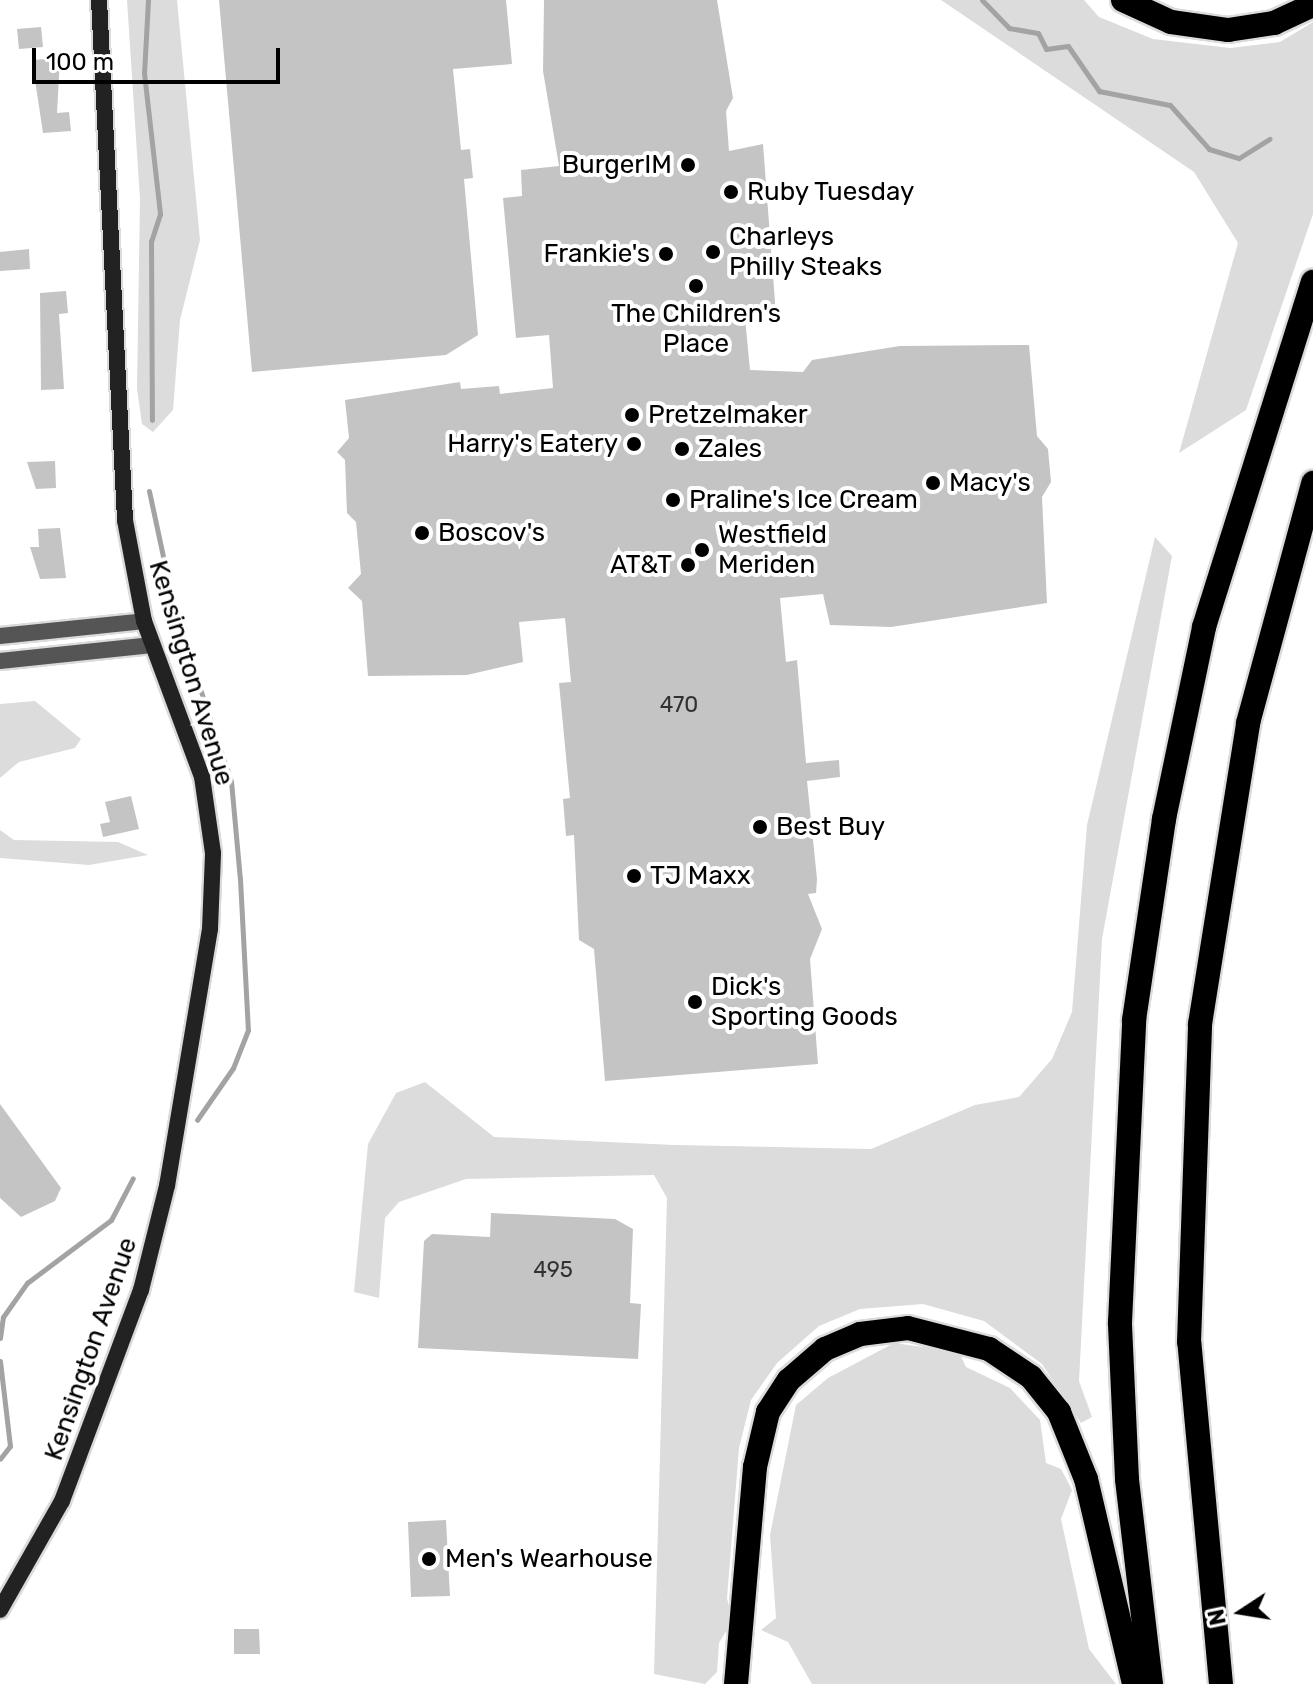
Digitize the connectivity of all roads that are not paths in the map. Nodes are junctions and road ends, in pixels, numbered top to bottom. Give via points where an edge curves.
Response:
1 (99, 0) edge
2 (1123, 0) edge
3 (1313, 5) edge
4 (1313, 282) edge
5 (1313, 483) edge
6 (144, 621) junction
7 (0, 636) edge
8 (152, 645) junction
9 (0, 661) edge
10 (0, 1610) edge
11 (736, 1684) edge
12 (1134, 1684) edge
13 (1151, 1684) edge
14 (1221, 1684) edge

1 - 6 main road, Kensington Avenue via 125,520
2 - 3 highway via 1171,22 1228,30 1274,23
4 - 13 highway via 1204,627 1164,819 1134,1020 1120,1322 1127,1479
5 - 14 highway via 1242,747 1200,1024 1189,1342
6 - 7 street
6 - 8 main road, Kensington Avenue
8 - 9 street
8 - 10 main road, Kensington Avenue via 199,766 209,815 212,887 202,981 167,1186 137,1302 62,1501
11 - 12 highway via 755,1467 768,1412 789,1380 825,1349 860,1334 908,1328 989,1349 1054,1404 1086,1479

